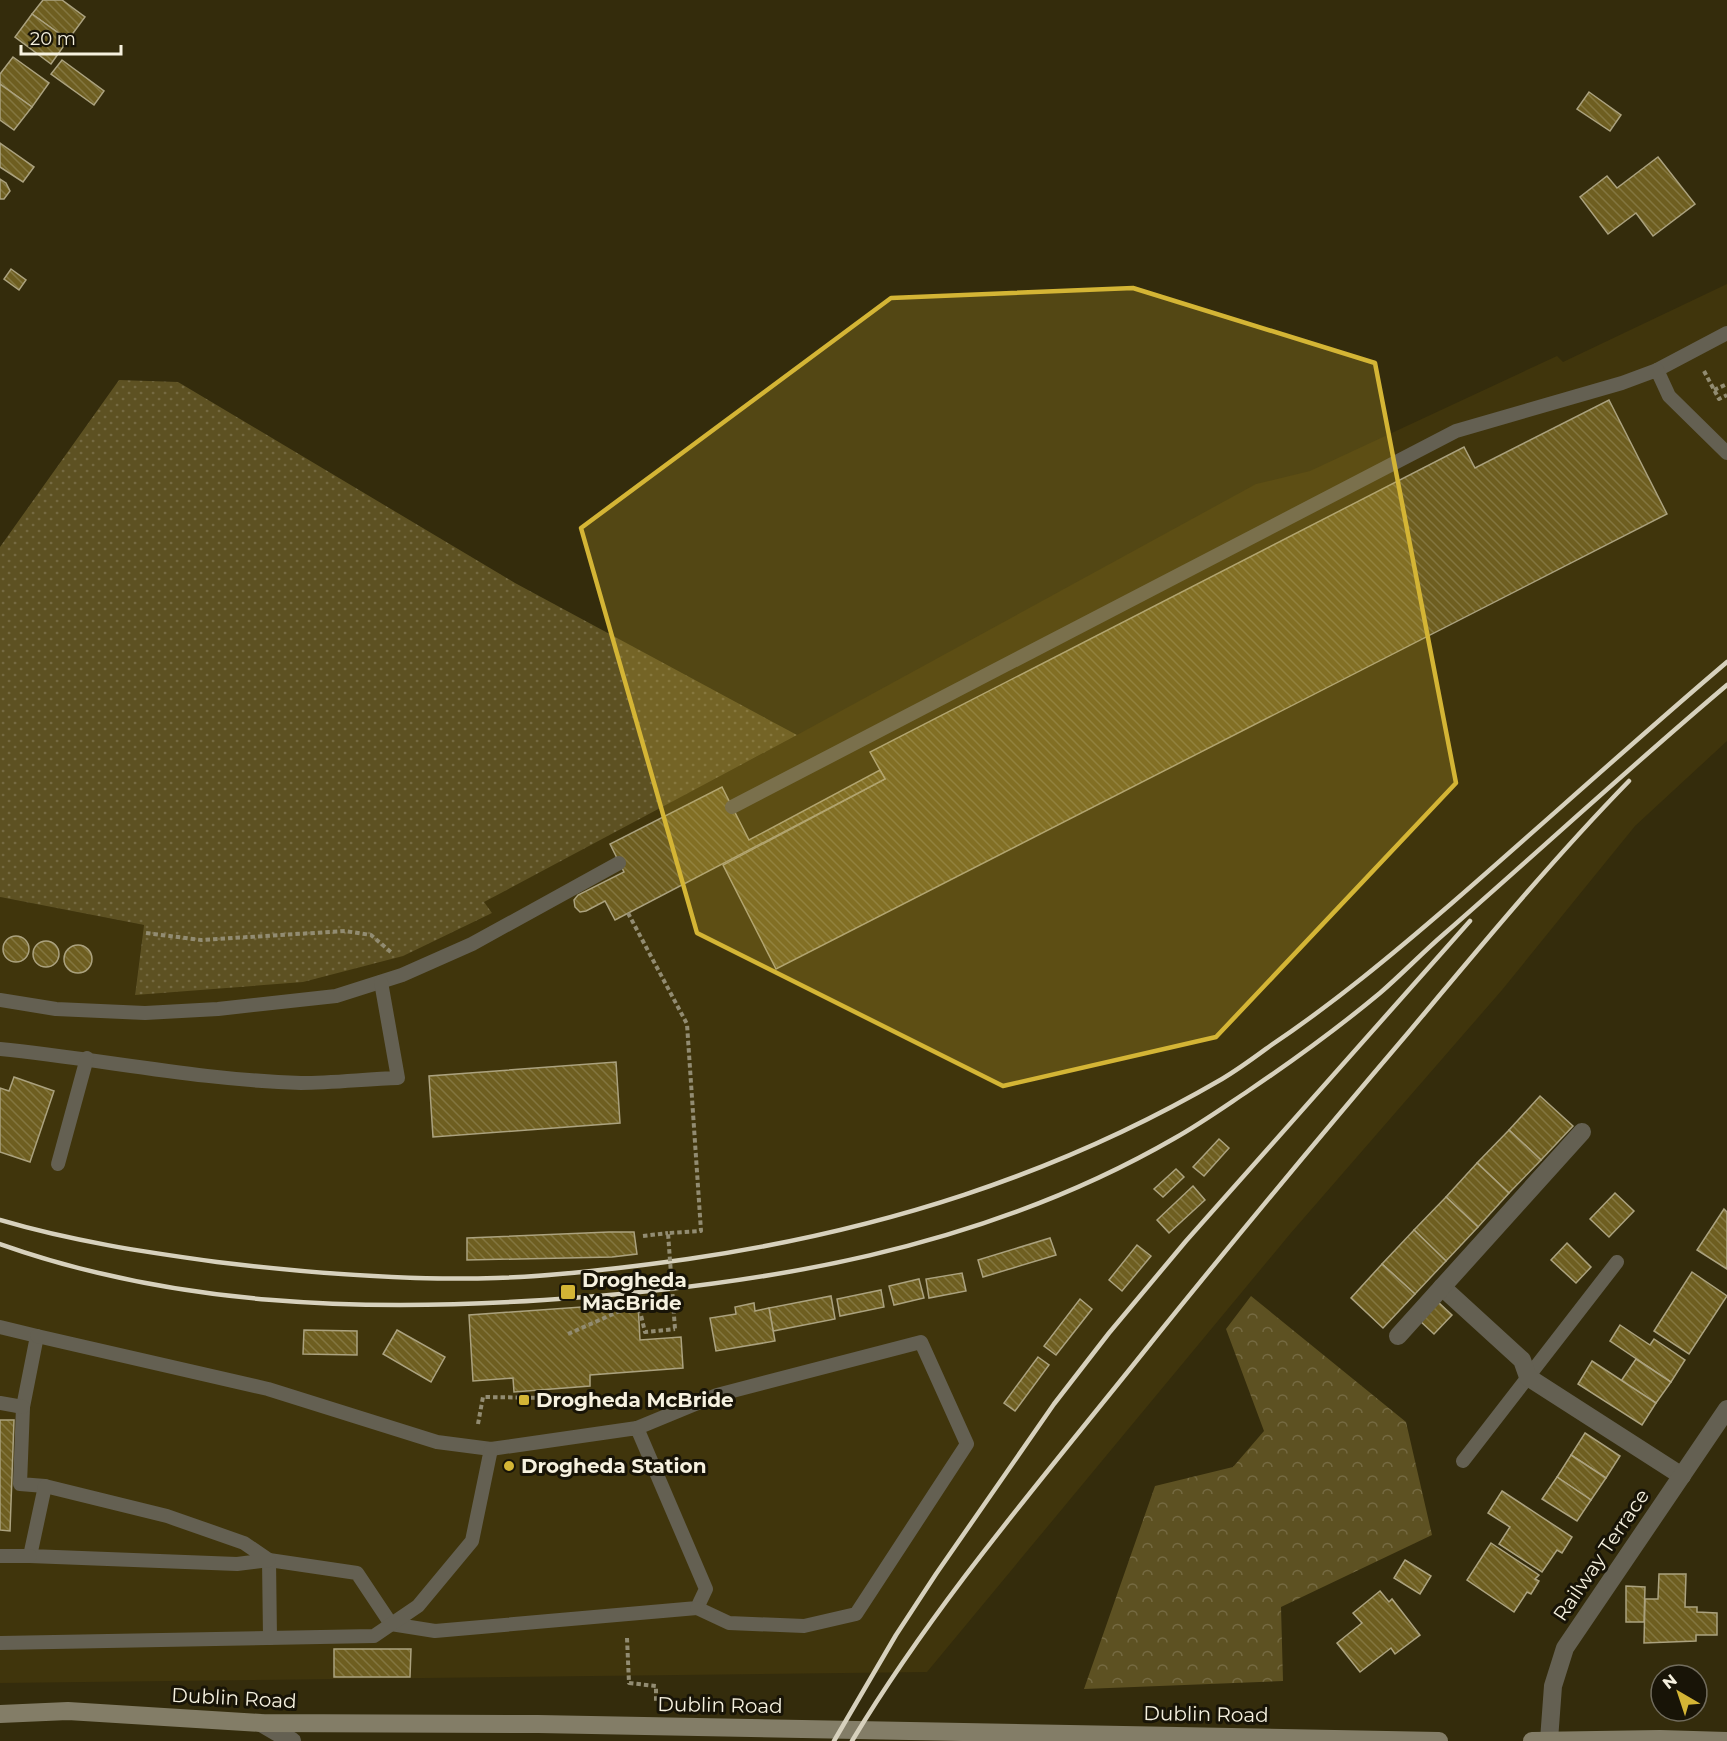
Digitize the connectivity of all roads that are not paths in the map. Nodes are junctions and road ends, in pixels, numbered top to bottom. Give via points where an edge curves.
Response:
1 (1727, 333) edge
2 (1657, 370) junction
3 (1727, 453) edge
4 (732, 807) dead end
5 (619, 862) dead end
6 (381, 982) junction
7 (0, 1000) edge
8 (0, 1049) edge
9 (87, 1058) junction
10 (1582, 1131) dead end
11 (58, 1164) dead end
12 (1617, 1262) dead end
13 (1442, 1287) junction
14 (0, 1327) edge
15 (37, 1336) junction
16 (1398, 1336) dead end
17 (1528, 1377) junction
18 (0, 1403) edge
19 (23, 1407) junction
20 (1727, 1409) edge
21 (637, 1428) junction
22 (491, 1449) junction
23 (1463, 1461) dead end
24 (1682, 1476) junction
25 (45, 1486) junction
26 (0, 1556) edge
27 (30, 1556) junction
28 (269, 1560) junction
29 (697, 1608) junction
30 (392, 1624) junction
31 (270, 1638) junction
32 (0, 1643) edge
33 (0, 1714) edge
34 (261, 1724) junction
35 (1549, 1740) edge
36 (292, 1741) edge
37 (1439, 1741) edge
38 (1532, 1741) edge
39 (1727, 1741) edge

1 - 2 lane
2 - 3 lane via 1668,396
2 - 4 lane via 1456,431
5 - 6 lane via 472,944
6 - 7 lane via 336,996 156,1012 56,1009
6 - 9 lane via 398,1078 302,1083 208,1076
8 - 9 lane
9 - 11 lane
10 - 13 street
12 - 17 lane
13 - 16 street
13 - 17 street via 1522,1359
14 - 15 lane
15 - 19 lane
15 - 22 lane via 268,1389 437,1442
17 - 23 lane
17 - 24 street
18 - 19 lane
19 - 25 lane via 20,1484
20 - 24 street, Railway Terrace
21 - 22 lane
21 - 29 lane via 706,1589
21 - 29 lane via 717,1395 921,1342 967,1444 856,1614 804,1626 729,1623
22 - 30 lane via 472,1541 418,1606
24 - 35 street, Railway Terrace via 1565,1648 1553,1686
25 - 27 lane
25 - 28 lane via 167,1516 244,1543
26 - 27 lane
27 - 28 lane via 237,1564
28 - 30 lane via 357,1573
28 - 31 lane
29 - 30 lane via 435,1631
30 - 31 lane via 374,1636
31 - 32 lane
33 - 34 main road, Dublin Road via 68,1711
34 - 36 street
34 - 37 main road, Dublin Road via 655,1726
35 - 38 main road
35 - 39 main road

